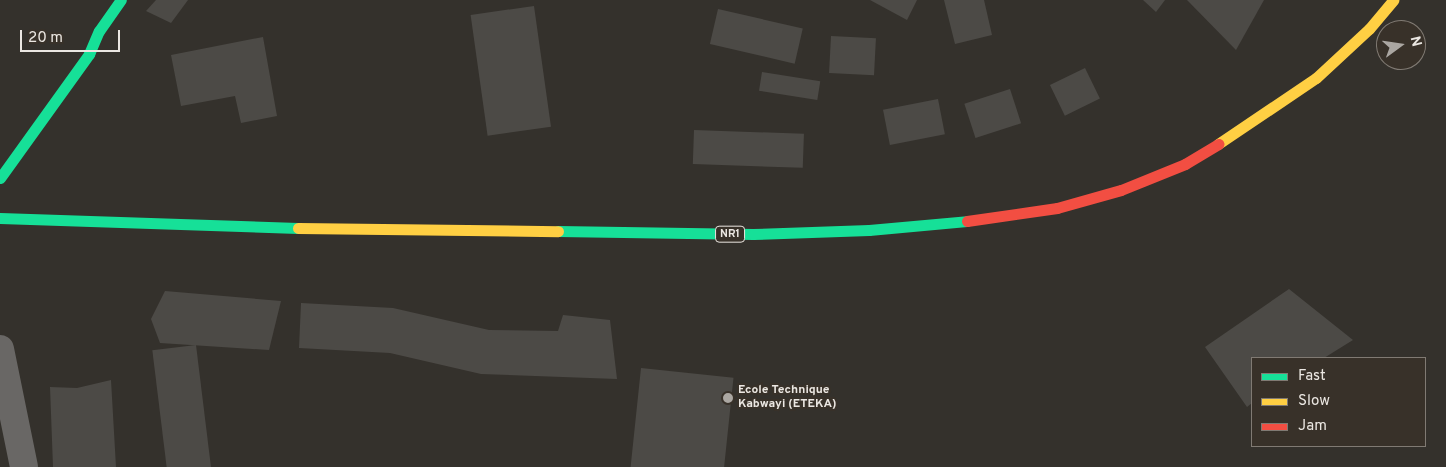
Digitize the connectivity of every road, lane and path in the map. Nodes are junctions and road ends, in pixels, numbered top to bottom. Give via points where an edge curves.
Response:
1 (121, 0) edge
2 (1393, 0) edge
3 (0, 178) edge
4 (0, 218) edge
5 (0, 349) edge
6 (24, 467) edge

1 - 3 main road via 99,31 89,54
2 - 4 main road, NR1 via 1368,29 1316,78 1245,128 1185,164 1121,190 1075,203 972,221 869,230 752,234 221,227
5 - 6 street

